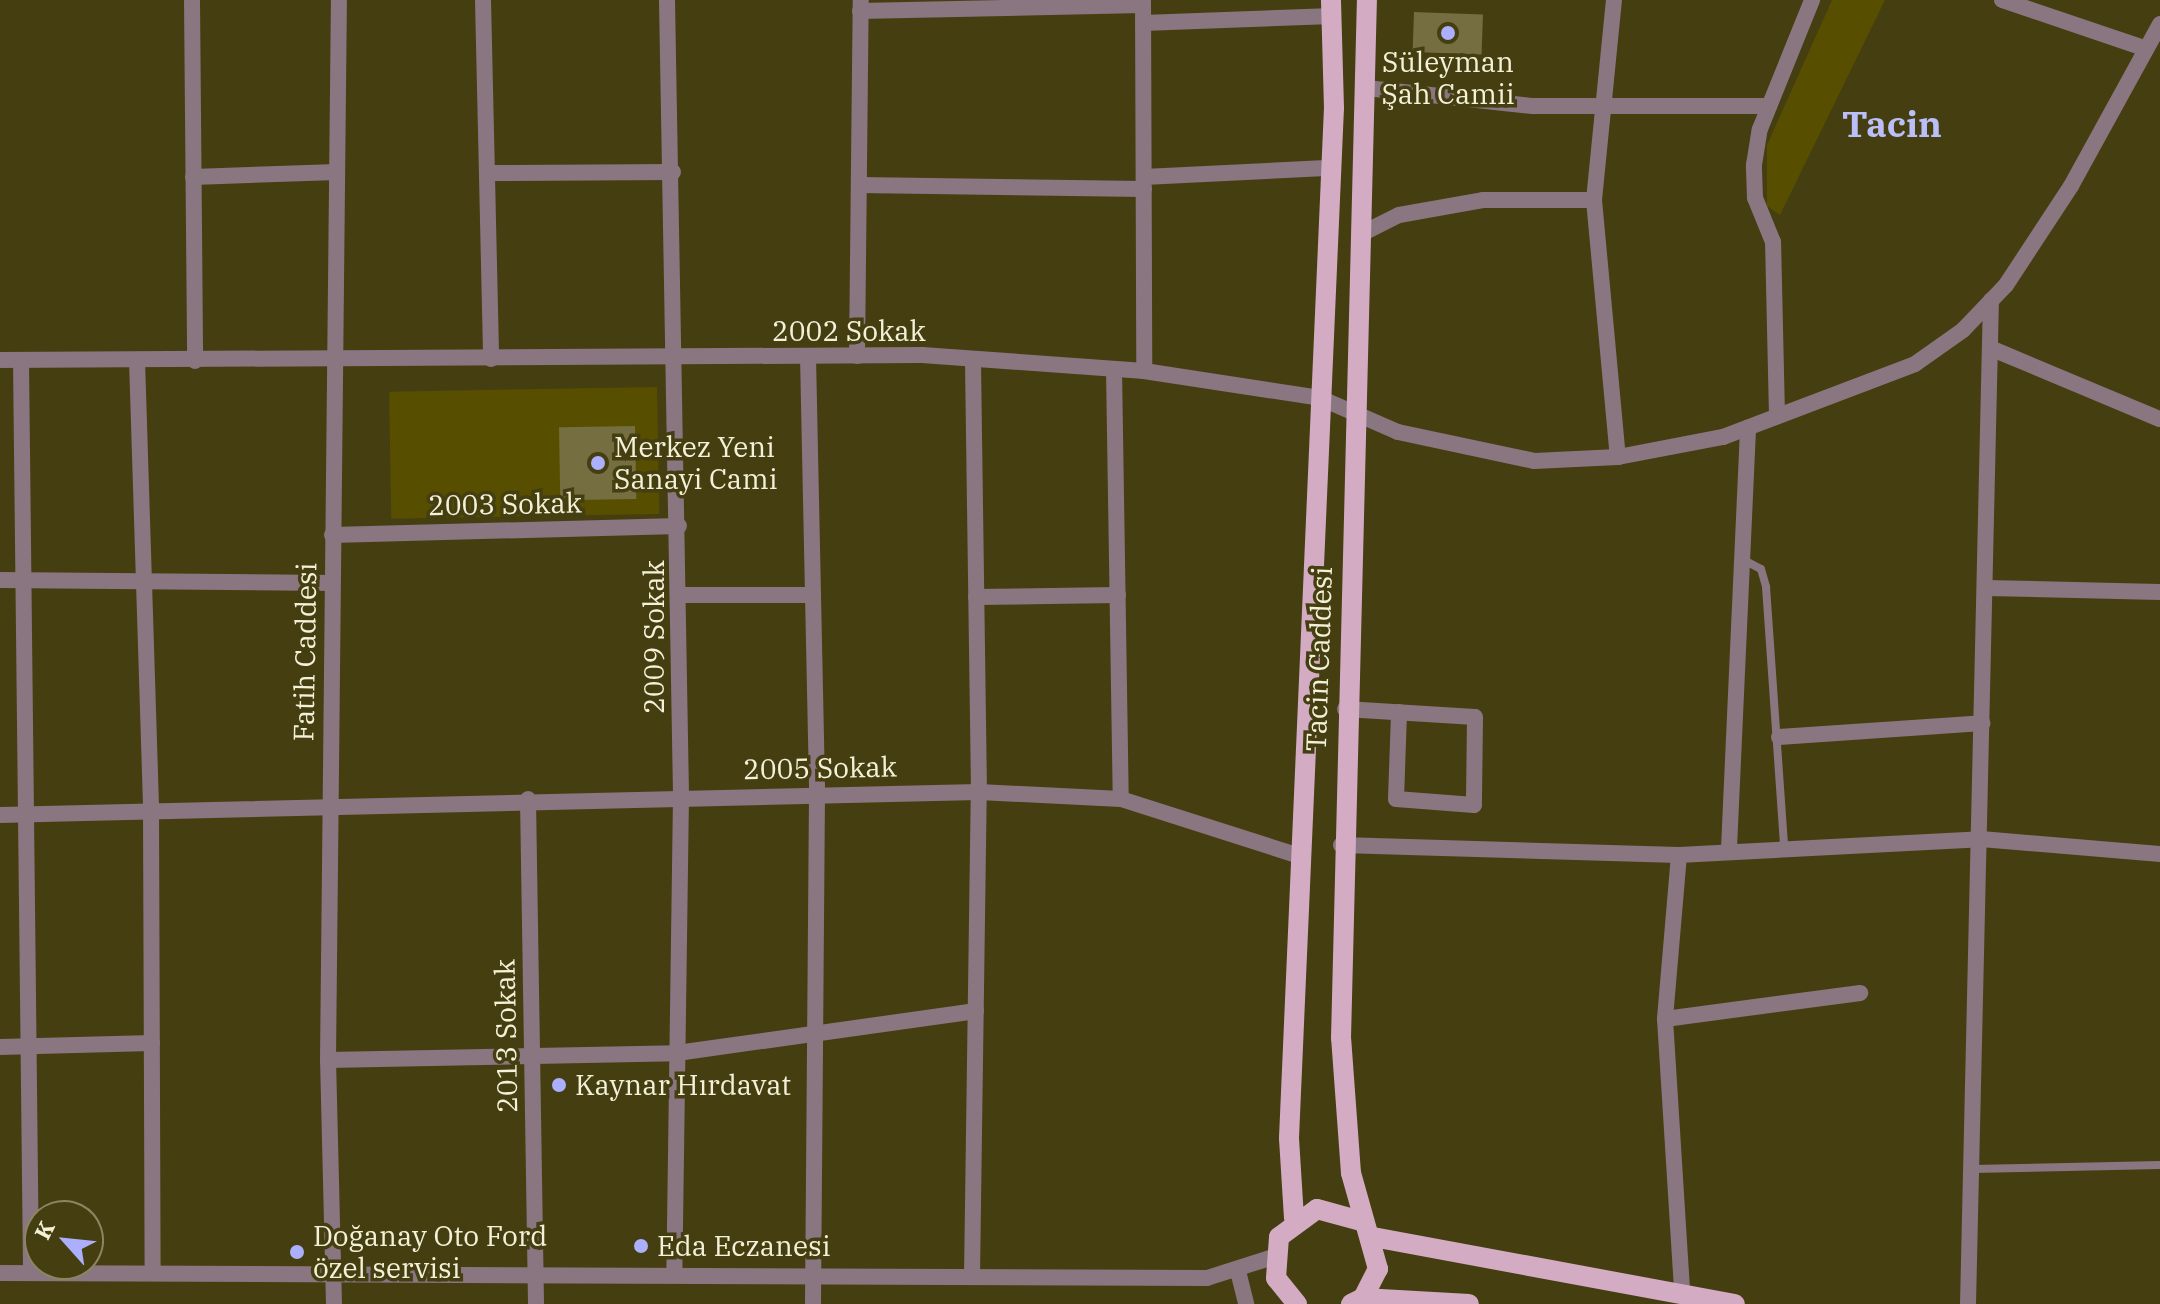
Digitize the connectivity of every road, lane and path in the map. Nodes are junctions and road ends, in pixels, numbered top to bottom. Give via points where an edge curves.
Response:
1 (192, 0) edge
2 (339, 0) edge
3 (483, 0) edge
4 (667, 0) edge
5 (1367, 0) edge
6 (1614, 0) edge
7 (1812, 0) edge
8 (2002, 0) edge
9 (1143, 3) edge
10 (860, 6) edge
11 (1332, 8) edge
12 (1143, 23) junction
13 (2160, 24) edge
14 (2141, 47) junction
15 (1366, 88) junction
16 (1600, 106) junction
17 (1769, 106) junction
18 (1331, 168) junction
19 (337, 172) junction
20 (673, 172) junction
21 (487, 173) junction
22 (193, 177) junction
23 (1144, 183) junction
24 (859, 185) junction
25 (1594, 200) junction
26 (1361, 234) junction
27 (1991, 300) junction
28 (1990, 348) junction
29 (808, 356) junction
30 (857, 356) junction
31 (678, 357) junction
32 (491, 359) junction
33 (973, 359) junction
34 (0, 360) edge
35 (21, 360) junction
36 (137, 360) junction
37 (335, 360) junction
38 (195, 361) junction
39 (1114, 369) junction
40 (1144, 371) junction
41 (1320, 398) junction
42 (1358, 413) junction
43 (1777, 416) junction
44 (2160, 419) edge
45 (1748, 427) junction
46 (1618, 457) junction
47 (679, 526) junction
48 (332, 535) junction
49 (1742, 559) junction
50 (0, 580) edge
51 (26, 580) junction
52 (144, 581) junction
53 (332, 583) junction
54 (1986, 588) junction
55 (2160, 592) edge
56 (680, 595) junction
57 (813, 595) junction
58 (1118, 595) junction
59 (976, 597) junction
60 (1345, 709) junction
61 (1399, 712) junction
62 (1983, 723) junction
63 (1779, 737) junction
64 (979, 792) junction
65 (817, 794) junction
66 (681, 796) junction
67 (528, 799) junction
68 (1121, 799) junction
69 (329, 802) junction
70 (151, 809) junction
71 (30, 813) junction
72 (0, 815) edge
73 (1981, 839) junction
74 (1341, 845) junction
75 (1784, 847) junction
76 (1729, 848) junction
77 (2160, 854) edge
78 (1679, 855) junction
79 (1303, 857) junction
80 (1860, 993) dead end
81 (976, 1011) junction
82 (1665, 1019) junction
83 (815, 1034) junction
84 (152, 1043) junction
85 (0, 1047) edge
86 (31, 1047) junction
87 (677, 1053) junction
88 (533, 1056) junction
89 (328, 1060) junction
90 (2160, 1165) edge
91 (1972, 1169) junction
92 (31, 1200) edge
93 (1294, 1218) junction
94 (1367, 1229) junction
95 (1273, 1257) junction
96 (329, 1271) junction
97 (1238, 1271) junction
98 (0, 1273) edge
99 (24, 1273) edge
100 (104, 1273) edge
101 (153, 1273) junction
102 (535, 1273) junction
103 (674, 1274) junction
104 (813, 1275) junction
105 (972, 1276) junction
106 (1682, 1293) junction
107 (1280, 1295) edge
108 (1357, 1301) edge
109 (334, 1304) edge
110 (536, 1304) edge
111 (813, 1304) edge
112 (1246, 1304) edge
113 (1297, 1304) edge
114 (1469, 1304) edge
115 (1735, 1304) edge
116 (1968, 1304) edge

1 - 22 street
2 - 19 street, Fatih Caddesi
3 - 21 street
4 - 20 street, 2009 Sokak
5 - 15 main road, Tacin Caddesi
6 - 16 street
7 - 17 street
8 - 14 street
9 - 10 street
9 - 12 street
10 - 24 street
11 - 12 street
11 - 18 main road, Tacin Caddesi
12 - 23 street
13 - 14 street, 2002 Sokak
14 - 27 street, 2002 Sokak via 2071,186
15 - 16 street
15 - 26 main road, Tacin Caddesi
16 - 17 street
16 - 25 street
17 - 43 street via 1754,165 1755,198 1773,242
18 - 23 street
18 - 41 main road, Tacin Caddesi
19 - 22 street
19 - 37 street, Fatih Caddesi
20 - 21 street
20 - 31 street, 2009 Sokak
21 - 32 street
22 - 38 street
23 - 24 street
23 - 40 street
24 - 30 street
25 - 26 street via 1483,200 1399,215
25 - 46 street
26 - 42 main road, Tacin Caddesi
27 - 28 street
27 - 43 street, 2002 Sokak via 1915,364
28 - 44 street
28 - 54 street
29 - 30 street, 2002 Sokak
29 - 31 street, 2002 Sokak
29 - 57 street
30 - 33 street, 2002 Sokak
31 - 32 street, 2002 Sokak
31 - 47 street, 2009 Sokak
32 - 37 street, 2002 Sokak
33 - 39 street, 2002 Sokak
33 - 59 street
34 - 35 street, 2002 Sokak
35 - 36 street, 2002 Sokak
35 - 51 street
36 - 38 street, 2002 Sokak
36 - 52 street
37 - 38 street, 2002 Sokak
37 - 48 street, Fatih Caddesi
39 - 40 street, 2002 Sokak
39 - 58 street
40 - 41 street, 2002 Sokak
41 - 42 street, 2002 Sokak
41 - 79 main road, Tacin Caddesi
42 - 46 street, 2002 Sokak via 1398,432 1534,461
42 - 60 main road, Tacin Caddesi
43 - 45 street, 2002 Sokak
45 - 46 street, 2002 Sokak
45 - 49 street
47 - 48 street, 2003 Sokak
47 - 56 street, 2009 Sokak
48 - 53 street, Fatih Caddesi
49 - 63 lane via 1761,569 1766,587
49 - 76 street
50 - 51 street
51 - 52 street
51 - 71 street
52 - 53 street
52 - 70 street
53 - 69 street, Fatih Caddesi
54 - 55 street
54 - 62 street
56 - 57 street
56 - 66 street, 2009 Sokak
57 - 65 street
58 - 59 street
58 - 68 street
59 - 64 street
60 - 61 street
60 - 74 main road, Tacin Caddesi
61 - 61 street via 1475,717 1474,805 1396,799
62 - 63 street
62 - 73 street
63 - 75 lane
64 - 65 street, 2005 Sokak
64 - 68 street, 2005 Sokak
64 - 81 street
65 - 66 street, 2005 Sokak
65 - 83 street
66 - 67 street, 2005 Sokak
66 - 87 street, 2009 Sokak
67 - 69 street, 2005 Sokak
67 - 88 street, 2013 Sokak
68 - 79 street, 2005 Sokak
69 - 70 street, 2005 Sokak
69 - 89 street, Fatih Caddesi
70 - 71 street, 2005 Sokak
70 - 84 street
71 - 72 street, 2005 Sokak
71 - 86 street
73 - 75 street
73 - 77 street
73 - 91 street
74 - 78 street
74 - 94 main road, Tacin Caddesi via 1341,1038
75 - 76 street
76 - 78 street
78 - 82 street
79 - 93 main road, Tacin Caddesi via 1289,1138
80 - 82 street
81 - 83 street
81 - 105 street
82 - 106 street
83 - 87 street
83 - 104 street
84 - 86 street
84 - 101 street
85 - 86 street
86 - 92 street
87 - 88 street
87 - 103 street, 2009 Sokak
88 - 89 street
88 - 102 street, 2013 Sokak
89 - 96 street, Fatih Caddesi
90 - 91 lane
91 - 116 street
93 - 94 main road via 1317,1209
93 - 95 main road
94 - 106 main road
94 - 108 main road, Tacin Caddesi via 1378,1269
95 - 97 street
95 - 107 main road
96 - 101 street
96 - 102 street
96 - 109 street, Fatih Caddesi
97 - 105 street via 1207,1278
97 - 112 street
98 - 99 street
100 - 101 street
102 - 103 street
102 - 110 street, 2013 Sokak
103 - 104 street
104 - 105 street
104 - 111 street
106 - 115 main road
107 - 113 main road
108 - 114 main road

